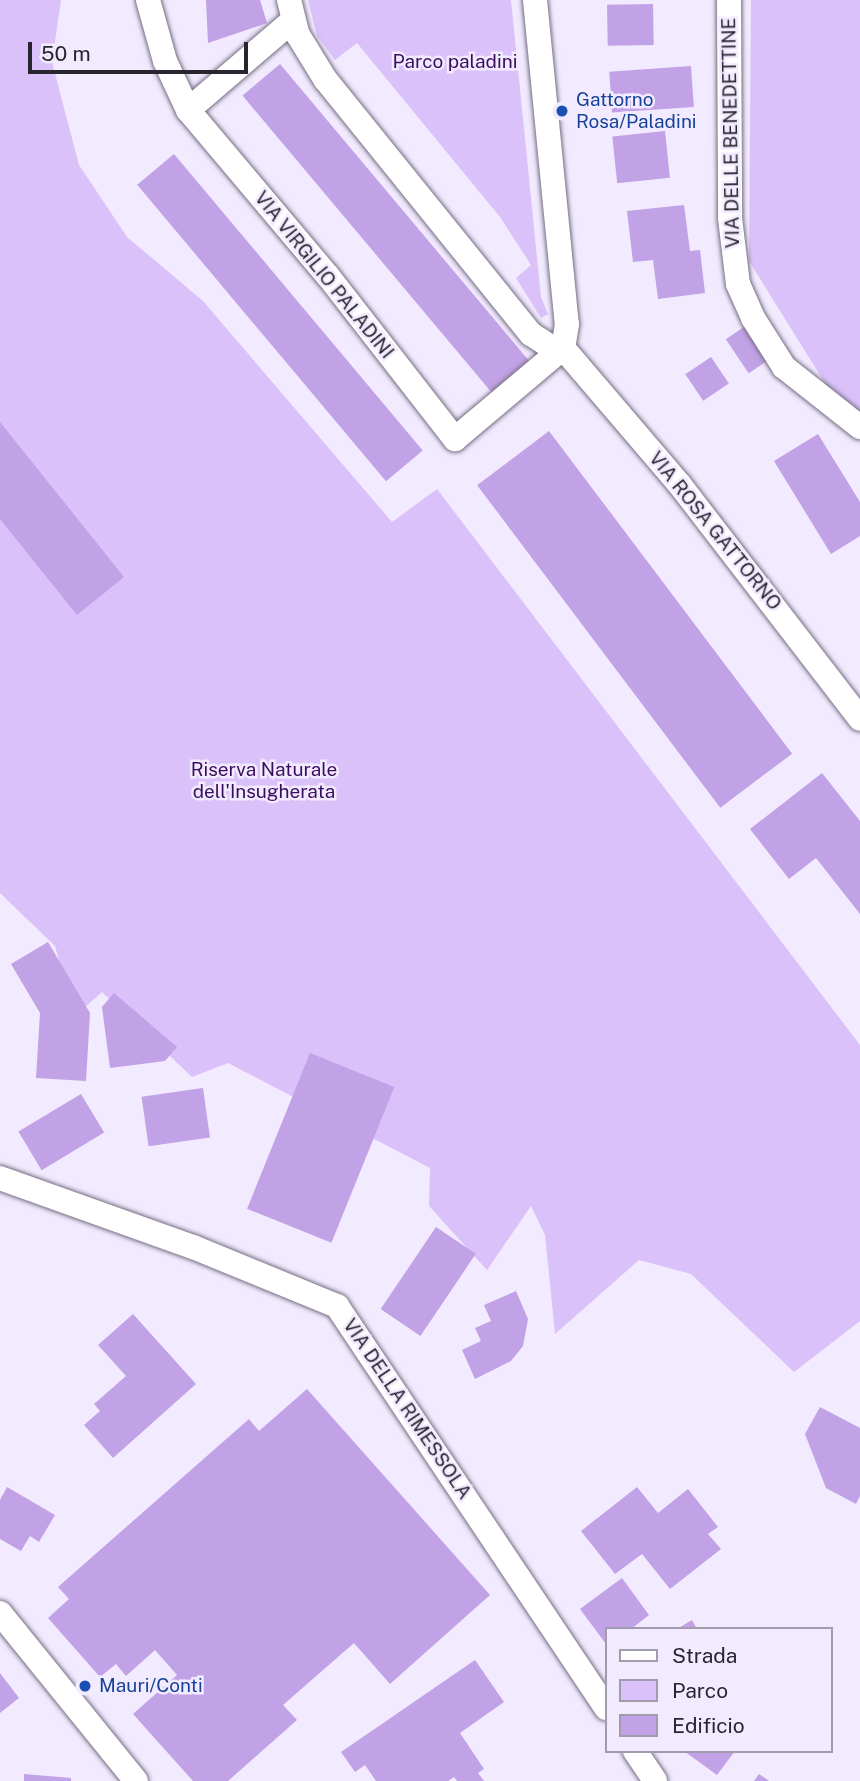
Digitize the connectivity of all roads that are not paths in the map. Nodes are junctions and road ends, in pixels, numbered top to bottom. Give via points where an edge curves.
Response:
1 (148, 0) edge
2 (535, 0) edge
3 (729, 0) edge
4 (291, 11) edge
5 (188, 110) junction
6 (563, 348) junction
7 (860, 427) edge
8 (860, 719) edge
9 (0, 1178) edge
10 (0, 1613) edge
11 (604, 1705) edge
12 (636, 1753) edge
13 (136, 1781) edge
14 (655, 1781) edge

1 - 5 street via 164,61
2 - 6 street via 567,324
3 - 7 street, VIA DELLE BENEDETTINE via 730,218 738,285 752,318 784,367
4 - 5 street
4 - 6 street, VIA ROSA GATTORNO via 320,71 531,334 551,347
5 - 6 street, VIA VIRGILIO PALADINI via 328,276 455,439
6 - 8 street, VIA ROSA GATTORNO via 680,485
9 - 11 street, VIA DELLA RIMESSOLA via 192,1247 337,1306
10 - 13 street
12 - 14 street

